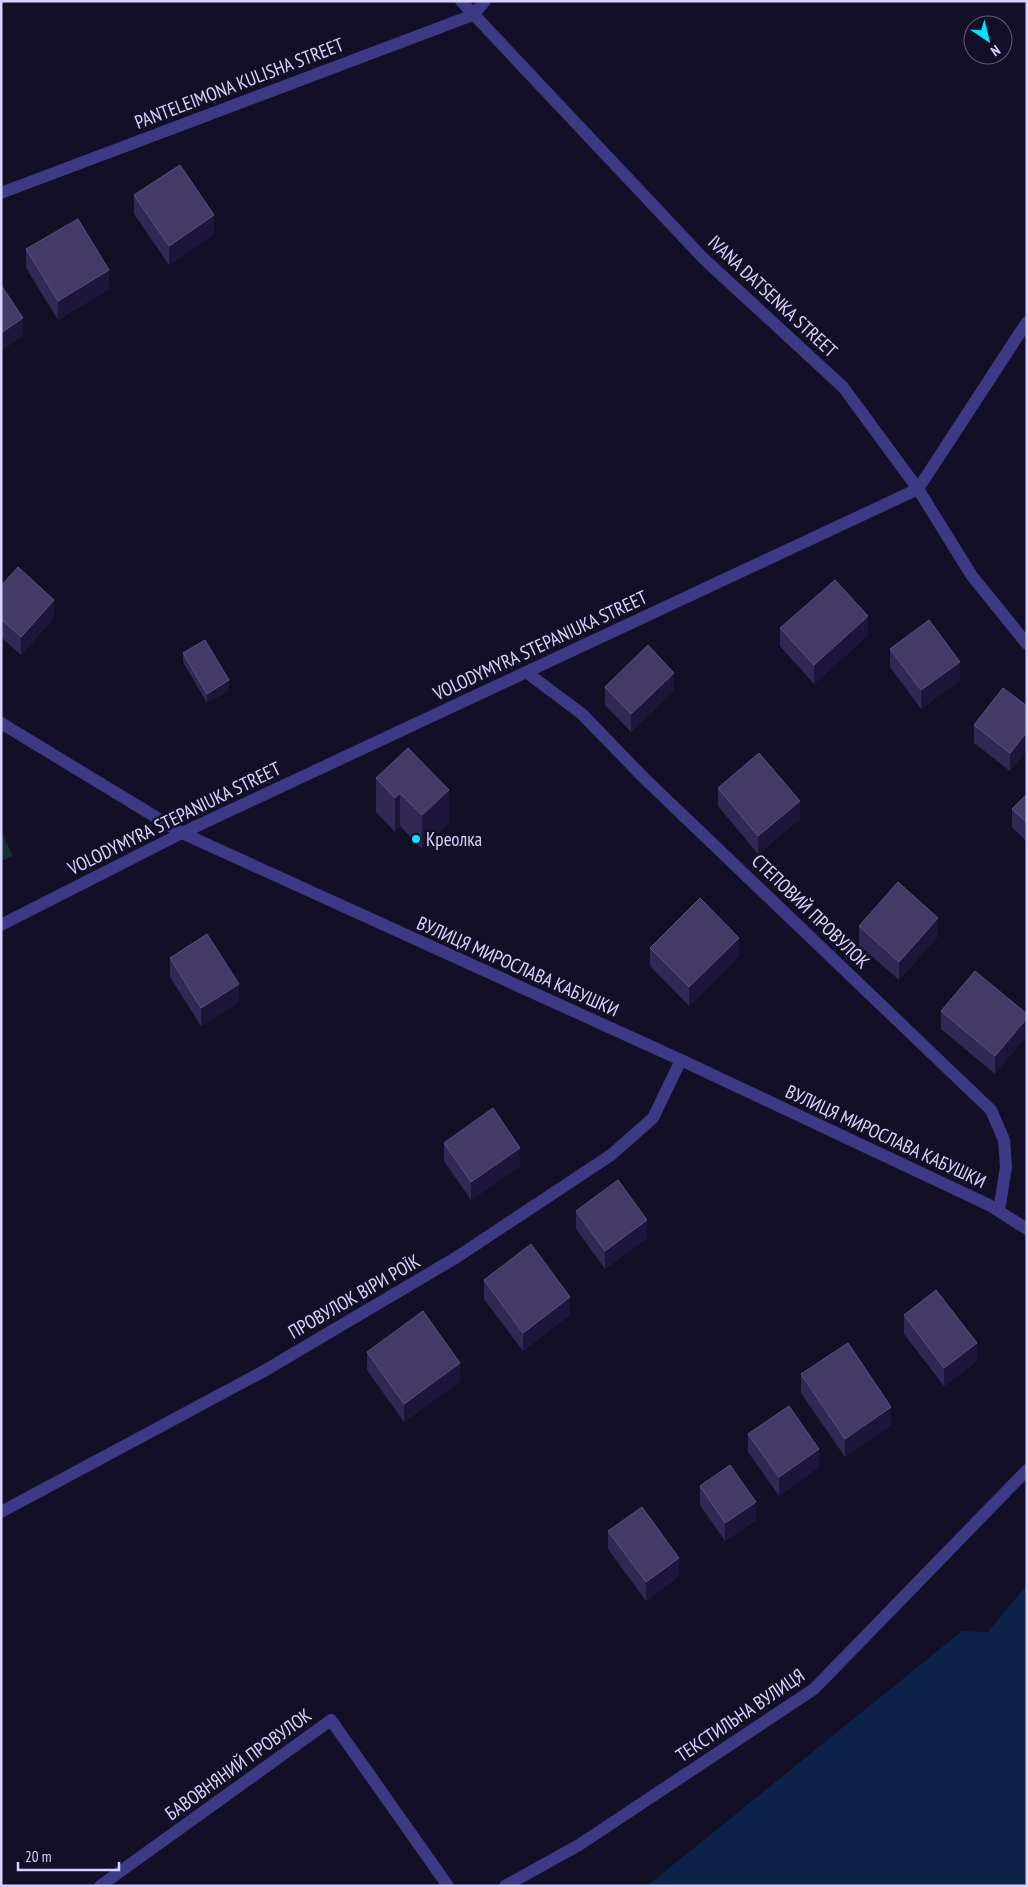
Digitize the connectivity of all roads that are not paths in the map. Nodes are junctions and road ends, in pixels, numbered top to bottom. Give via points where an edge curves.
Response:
1 (461, 1) edge
2 (485, 1) edge
3 (473, 15) junction
4 (1, 193) edge
5 (1027, 322) edge
6 (918, 489) junction
7 (1027, 644) edge
8 (526, 672) junction
9 (1, 723) edge
10 (182, 833) junction
11 (1, 925) edge
12 (681, 1060) junction
13 (998, 1211) junction
14 (1027, 1229) edge
15 (1027, 1470) edge
16 (1, 1512) edge
17 (100, 1886) edge
18 (448, 1886) edge
19 (505, 1886) edge

1 - 3 street, IVANA DATSENKA STREET
2 - 3 street, PANTELEIMONA KULISHA STREET
3 - 4 street, PANTELEIMONA KULISHA STREET
3 - 6 street, IVANA DATSENKA STREET via 704,259 843,387
5 - 6 street
6 - 7 street, IVANA DATSENKA STREET via 972,576
6 - 8 street, VOLODYMYRA STEPANIUKA STREET
8 - 10 street, VOLODYMYRA STEPANIUKA STREET
8 - 13 street, СТЕПОВИЙ ПРОВУЛОК via 582,714 645,780 991,1110 1004,1140 1006,1168
9 - 10 street, ВУЛИЦЯ МИРОСЛАВА КАБУШКИ
10 - 11 street, VOLODYMYRA STEPANIUKA STREET
10 - 12 street, ВУЛИЦЯ МИРОСЛАВА КАБУШКИ
12 - 13 street, ВУЛИЦЯ МИРОСЛАВА КАБУШКИ
12 - 16 street, ПРОВУЛОК ВІРИ РОЇК via 653,1118 611,1155 482,1241 264,1370
13 - 14 street, ВУЛИЦЯ МИРОСЛАВА КАБУШКИ
15 - 19 street, ТЕКСТИЛЬНА ВУЛИЦЯ via 814,1689 579,1845
17 - 18 street, БАВОВНЯНИЙ ПРОВУЛОК via 331,1720

